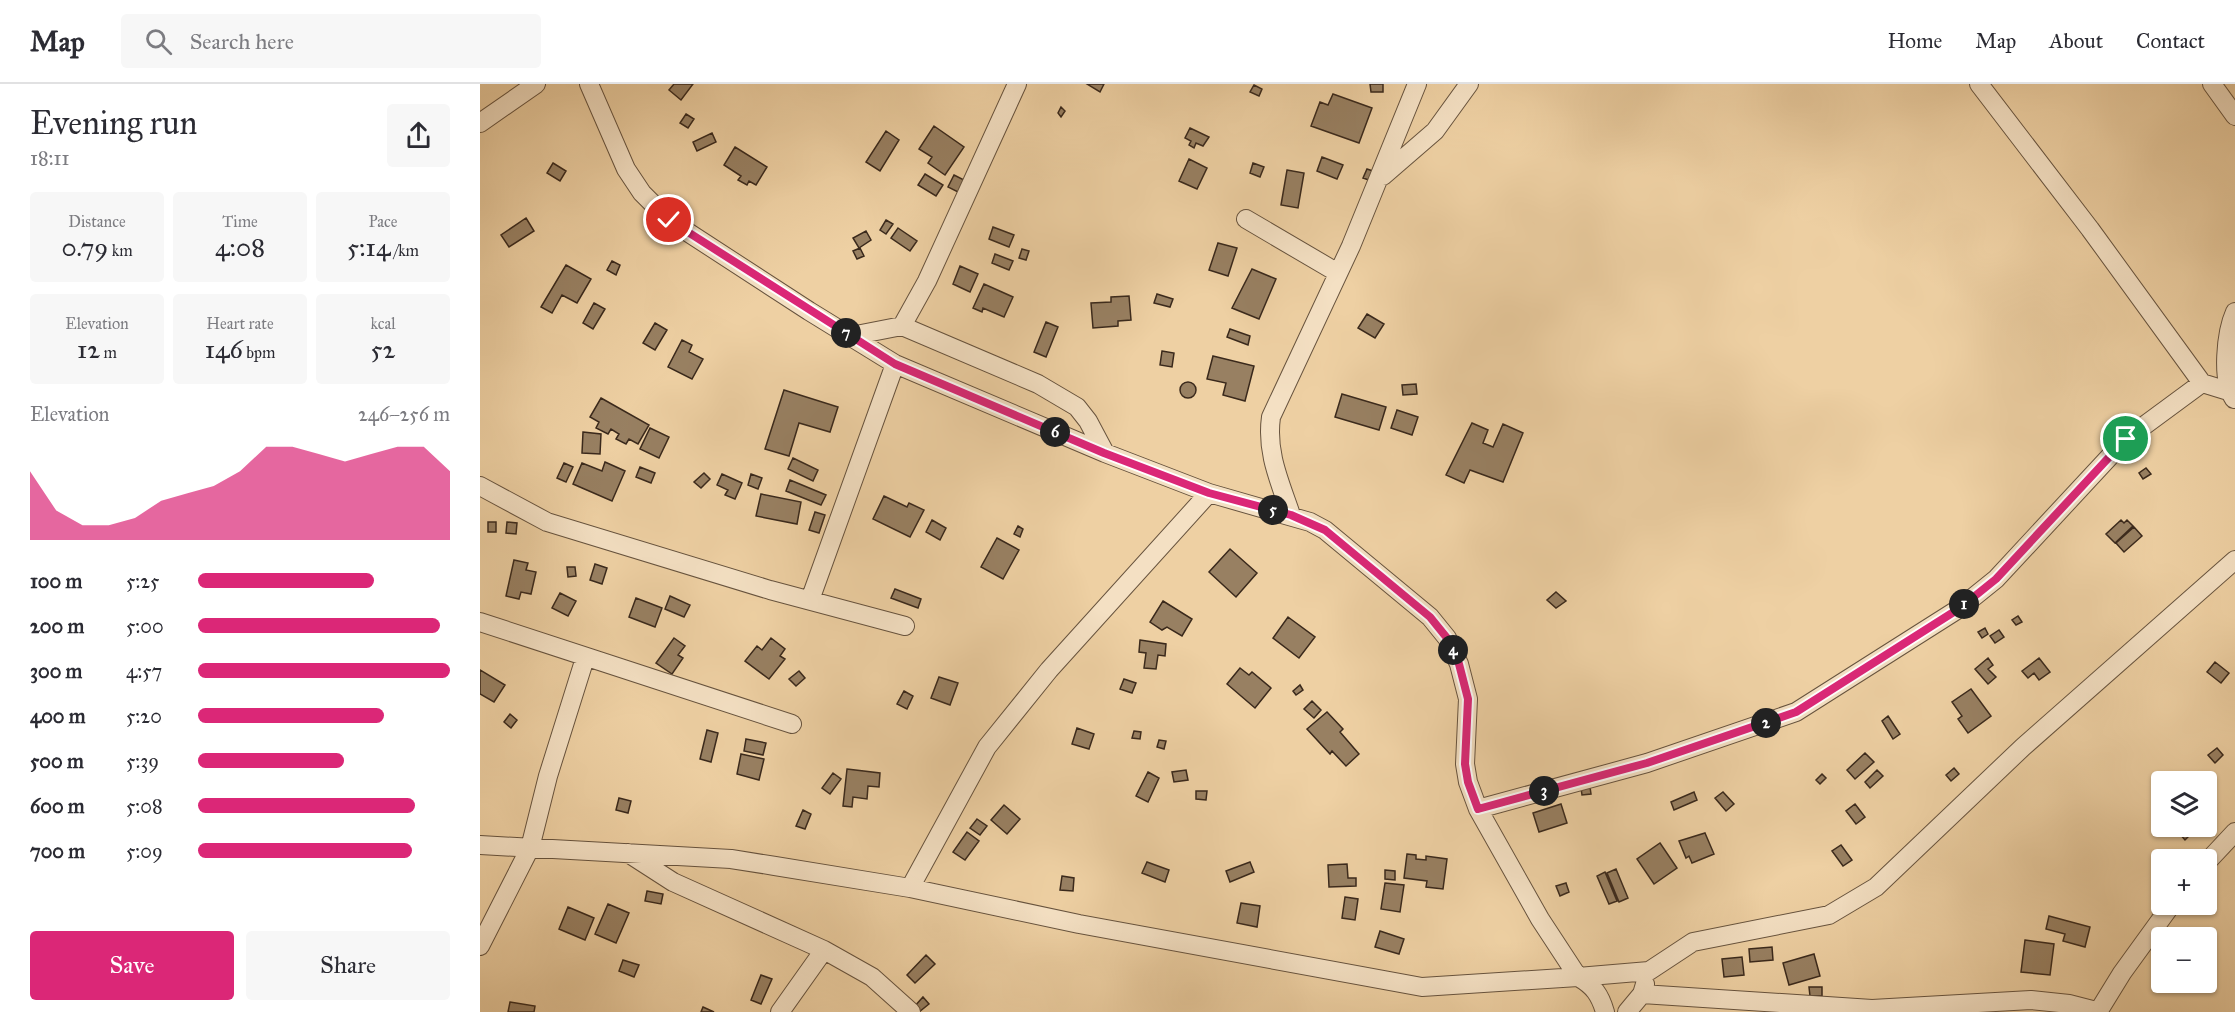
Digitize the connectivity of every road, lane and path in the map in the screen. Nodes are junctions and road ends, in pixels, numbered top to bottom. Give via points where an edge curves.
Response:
1 (536, 84) edge
2 (589, 84) edge
3 (1017, 84) edge
4 (1417, 84) edge
5 (1469, 84) edge
6 (1979, 84) edge
7 (2212, 84) edge
8 (2235, 116) edge
9 (480, 123) edge
10 (1381, 178) junction
11 (1246, 219) dead end
12 (1338, 273) junction
13 (2235, 312) edge
14 (902, 326) junction
15 (850, 336) junction
16 (895, 364) junction
17 (2202, 383) junction
18 (2232, 396) edge
19 (1104, 453) junction
20 (480, 486) edge
21 (1209, 493) junction
22 (1291, 515) junction
23 (2235, 560) edge
24 (810, 600) junction
25 (480, 622) edge
26 (905, 626) dead end
27 (585, 658) junction
28 (792, 724) dead end
29 (1478, 809) junction
30 (2235, 832) edge
31 (480, 845) edge
32 (530, 848) junction
33 (2217, 851) edge
34 (627, 852) junction
35 (910, 888) junction
36 (2164, 915) edge
37 (480, 946) edge
38 (824, 950) junction
39 (1649, 971) junction
40 (1578, 977) junction
41 (1642, 994) junction
42 (780, 1012) edge
43 (911, 1012) edge
44 (1605, 1012) edge
45 (1627, 1012) edge
46 (2099, 1012) edge

1 - 9 street
2 - 15 street via 626,169 642,193 669,220
3 - 14 street via 927,281
4 - 10 street
5 - 10 street via 1436,131
6 - 17 street
7 - 8 street
10 - 12 street
11 - 12 street
12 - 22 street via 1271,417 1271,456
13 - 18 street via 2228,335
14 - 15 street
14 - 19 street via 1062,396 1088,421
15 - 16 street
16 - 19 street
16 - 24 street
17 - 18 street
17 - 29 street via 2126,439 1996,579 1960,608 1804,706 1751,729 1647,763
19 - 21 street
20 - 24 street via 547,522
21 - 22 street
21 - 35 street via 1049,669 987,747
22 - 29 street via 1325,530 1430,617 1447,638 1468,699 1465,764
23 - 39 street via 2023,747 1876,887 1829,915 1693,942
24 - 26 street
25 - 27 street
27 - 28 street
27 - 32 street
29 - 40 street
30 - 33 street
31 - 32 street
32 - 34 street
32 - 37 street
34 - 35 street via 731,859
34 - 38 street via 673,882
35 - 40 street via 1397,984 1453,987
36 - 46 street
38 - 42 street
38 - 43 street via 872,977
39 - 40 street
39 - 41 street
40 - 44 street via 1591,984 1601,997
41 - 45 street
41 - 46 street via 1855,1009 2031,1000

